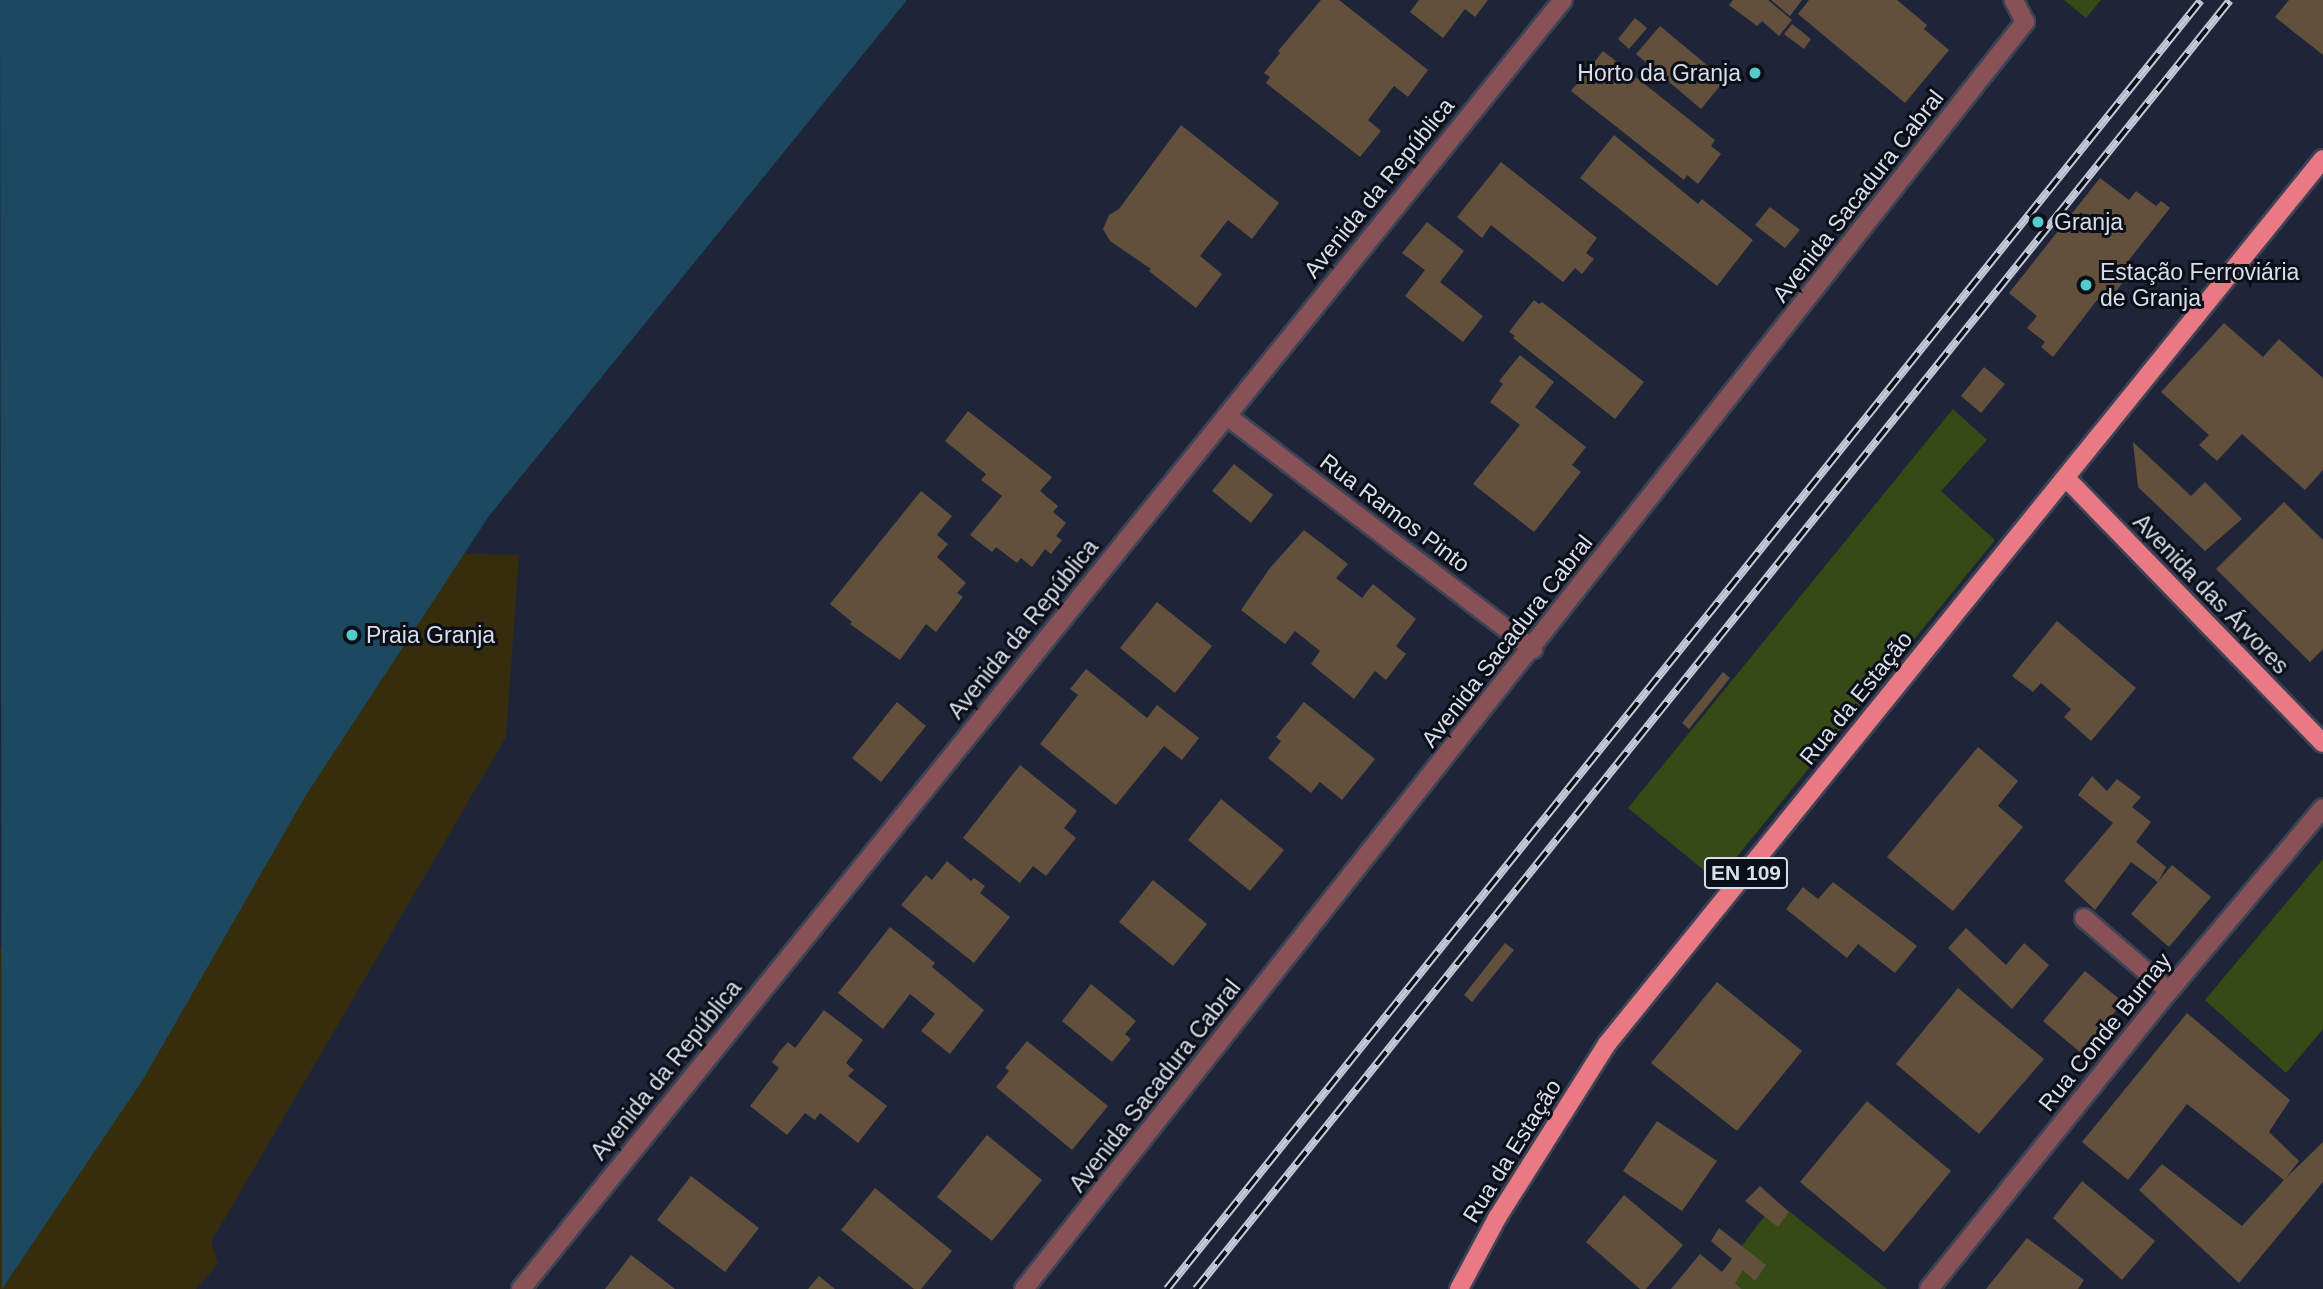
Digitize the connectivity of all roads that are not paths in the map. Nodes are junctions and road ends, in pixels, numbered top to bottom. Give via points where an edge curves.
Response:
1 (1563, 0) edge
2 (2014, 0) edge
3 (2323, 159) edge
4 (1227, 416) junction
5 (2066, 478) junction
6 (1533, 649) junction
7 (2323, 743) edge
8 (2323, 808) edge
9 (2084, 918) dead end
10 (2169, 991) junction
11 (521, 1289) edge
12 (1024, 1289) edge
13 (1459, 1289) edge
14 (1929, 1289) edge

1 - 4 street, Avenida da República
2 - 6 street, Avenida Sacadura Cabral via 2025,22
3 - 5 main road, Rua da Estação / EN 109
4 - 6 street, Rua Ramos Pinto
4 - 11 street, Avenida da República
5 - 7 main road, Avenida das Árvores
5 - 13 main road, Rua da Estação / EN 109 via 1607,1044 1497,1218
6 - 12 street, Avenida Sacadura Cabral
8 - 10 street, Rua Conde Burnay
9 - 10 street
10 - 14 street, Rua Conde Burnay

